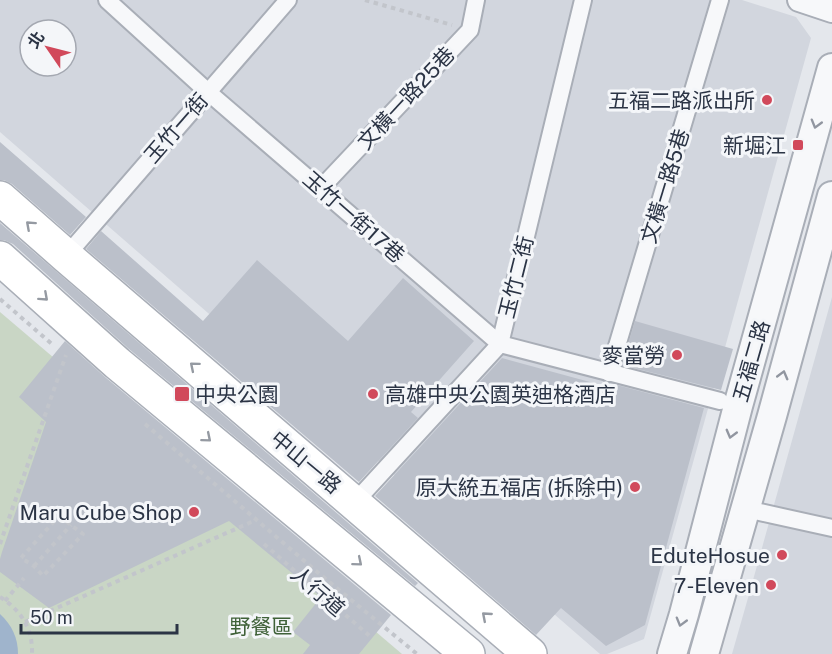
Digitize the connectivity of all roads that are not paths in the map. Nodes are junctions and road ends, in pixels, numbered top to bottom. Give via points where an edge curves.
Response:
1 (107, 0) edge
2 (288, 0) edge
3 (476, 0) edge
4 (583, 0) edge
5 (720, 0) edge
6 (799, 0) edge
7 (832, 11) edge
8 (832, 68) edge
9 (208, 92) junction
10 (321, 189) junction
11 (832, 196) edge
12 (0, 198) edge
13 (66, 256) junction
14 (0, 258) edge
15 (500, 344) junction
16 (609, 373) junction
17 (720, 401) dead end
18 (354, 503) junction
19 (746, 509) junction
20 (832, 528) edge
21 (468, 654) edge
22 (530, 654) edge
23 (672, 654) edge
24 (704, 654) edge

1 - 9 street, 玉竹一街17巷
2 - 9 street, 玉竹一街
3 - 10 street, 文橫一路25巷 via 470,30
4 - 15 street, 玉竹二街
5 - 16 street, 文橫一路5巷
6 - 7 street
8 -> 23 street, 五福二路
9 - 10 street, 玉竹一街17巷
9 - 13 street, 玉竹一街
10 - 15 street, 玉竹一街17巷
19 -> 11 street, 五福二路
13 -> 12 main road, 中山一路
18 -> 13 main road, 中山一路
14 -> 21 main road via 117,363
15 - 16 street
15 - 18 street, 玉竹二街
16 - 17 street
22 -> 18 main road, 中山一路
19 - 20 street
19 - 24 street, 五福二路

